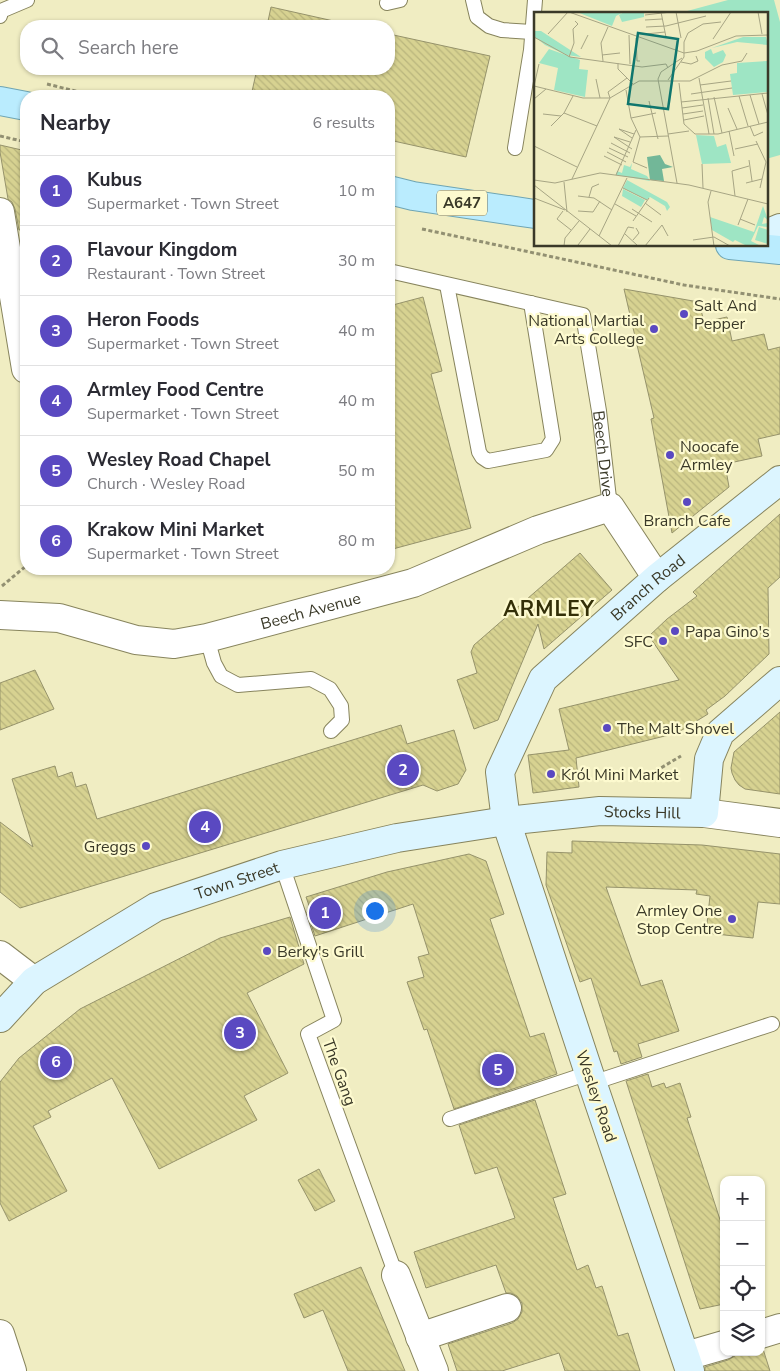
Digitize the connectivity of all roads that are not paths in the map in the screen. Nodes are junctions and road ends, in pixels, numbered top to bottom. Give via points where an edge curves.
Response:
1 (27, 0) edge
2 (472, 0) edge
3 (535, 0) edge
4 (0, 16) edge
5 (532, 32) junction
6 (0, 101) edge
7 (20, 105) edge
8 (515, 148) dead end
9 (395, 192) edge
10 (0, 212) edge
11 (534, 214) edge
12 (780, 228) edge
13 (768, 233) edge
14 (745, 246) edge
15 (780, 250) edge
16 (395, 272) edge
17 (447, 285) junction
18 (20, 297) edge
19 (531, 303) junction
20 (780, 480) edge
21 (610, 508) junction
22 (657, 578) junction
23 (0, 615) edge
24 (208, 638) junction
25 (780, 681) edge
26 (331, 731) dead end
27 (704, 813) junction
28 (506, 821) junction
29 (780, 823) edge
30 (282, 865) junction
31 (0, 955) edge
32 (34, 981) junction
33 (0, 1018) edge
34 (772, 1024) dead end
35 (590, 1078) junction
36 (450, 1119) dead end
37 (396, 1275) joint
38 (507, 1308) dead end
39 (780, 1328) edge
40 (765, 1333) edge
41 (0, 1334) edge
42 (420, 1337) junction
43 (720, 1347) edge
44 (688, 1364) edge
45 (12, 1371) edge
46 (434, 1371) edge

1 - 4 lane via 1,11
2 - 5 lane via 477,17 489,26
3 - 5 lane
5 - 8 lane
6 - 7 main road
9 - 11 main road, A647
10 - 18 street
12 - 13 street
14 - 15 main road
16 - 17 lane
17 - 19 lane
17 - 19 lane via 479,452 488,461 546,450 553,439
19 - 21 lane, Beech Drive via 583,315 599,411
20 - 22 street, Branch Road
21 - 22 street, Beech Drive
21 - 24 street, Beech Avenue via 538,530 413,582
22 - 28 street, Branch Road via 543,679 500,772
23 - 24 street, Beech Avenue via 60,618 136,640 174,644
24 - 26 lane via 221,676 238,685 311,679 330,689 341,706 342,720
25 - 27 street via 720,733 709,759
27 - 28 street, Stocks Hill via 600,811
27 - 29 street, Stocks Hill
28 - 30 street, Town Street via 396,838
28 - 35 street, Wesley Road
30 - 32 street, Town Street via 156,907
30 - 37 lane, The Gang via 334,1020 308,1034
31 - 32 street
32 - 33 street, Town Street
34 - 35 lane
35 - 36 lane
35 - 44 street, Wesley Road
37 - 42 street
38 - 42 street
39 - 40 street
41 - 45 street
42 - 46 street
43 - 44 street

